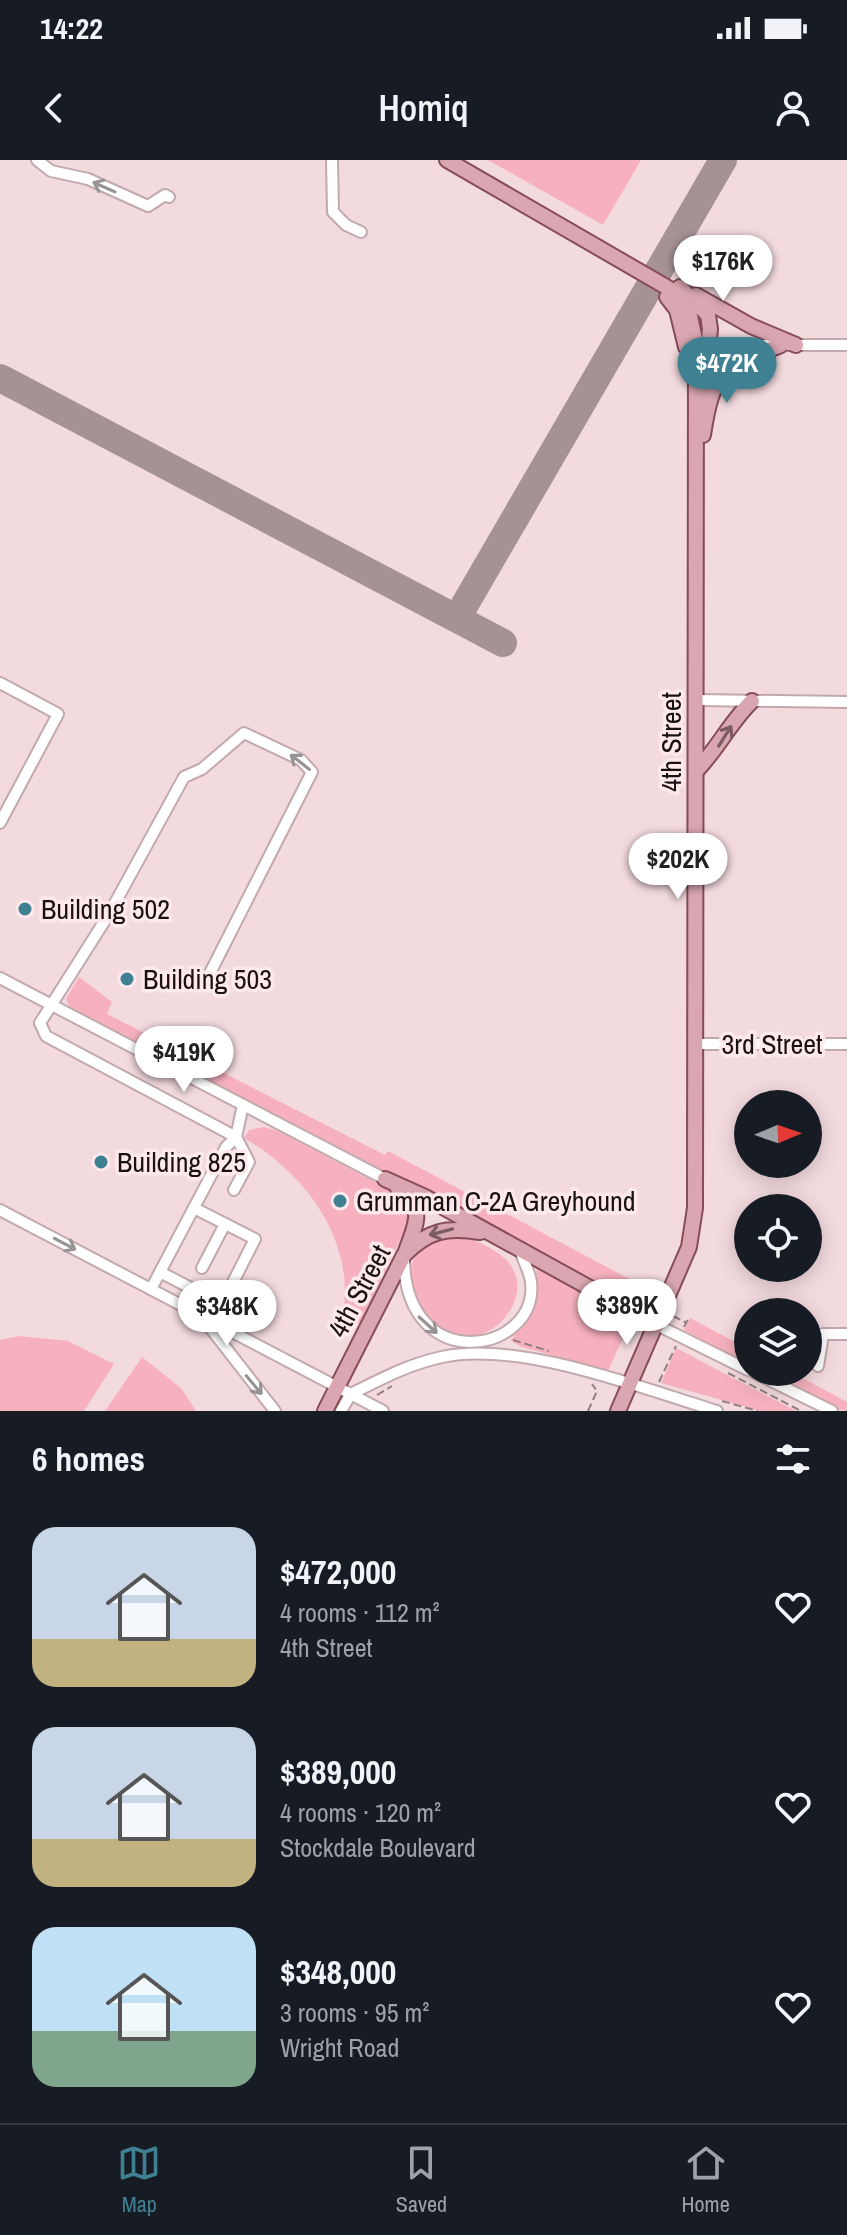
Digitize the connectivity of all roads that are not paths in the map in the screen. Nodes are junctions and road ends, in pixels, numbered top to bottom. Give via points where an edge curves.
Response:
1 (37, 160) edge
2 (332, 160) edge
3 (449, 161) edge
4 (169, 197) dead end
5 (361, 232) dead end
6 (662, 284) junction
7 (680, 287) junction
8 (702, 345) junction
9 (789, 345) junction
10 (847, 345) edge
11 (696, 479) junction
12 (0, 683) edge
13 (697, 700) junction
14 (752, 701) junction
15 (847, 702) edge
16 (697, 770) junction
17 (0, 823) edge
18 (209, 975) dead end
19 (0, 978) edge
20 (51, 1004) junction
21 (697, 1044) junction
22 (847, 1044) edge
23 (243, 1105) junction
24 (236, 1137) junction
25 (385, 1179) junction
26 (234, 1190) dead end
27 (194, 1208) junction
28 (0, 1210) edge
29 (225, 1224) junction
30 (484, 1232) junction
31 (521, 1253) junction
32 (404, 1255) junction
33 (202, 1268) dead end
34 (160, 1272) junction
35 (151, 1289) junction
36 (199, 1314) junction
37 (657, 1325) junction
38 (847, 1334) edge
39 (822, 1340) edge
40 (480, 1341) junction
41 (444, 1356) junction
42 (526, 1356) junction
43 (734, 1363) edge
44 (631, 1385) junction
45 (781, 1386) edge
46 (345, 1390) junction
47 (717, 1406) edge
48 (275, 1411) edge
49 (325, 1411) edge
50 (341, 1411) edge
51 (383, 1411) edge
52 (618, 1411) edge
53 (832, 1411) edge

4 -> 1 street via 148,206 88,179 51,171
2 - 5 street via 333,212
3 - 6 main road
6 - 7 main road
6 - 8 main road via 689,311
6 - 11 main road via 685,335
7 - 8 main road via 708,315
7 - 9 main road
8 - 9 street
8 - 11 main road, 4th Street
9 - 10 street
9 - 11 main road via 728,368 712,388
11 - 13 main road, 4th Street
12 - 17 street via 58,714
13 - 14 street
13 - 16 main road, 4th Street
14 - 15 street
16 -> 14 main road
16 - 21 main road, 4th Street
18 -> 20 street via 312,772 301,760 244,733 202,769 184,777 109,914
19 - 20 street
20 - 23 street
20 - 24 street via 40,1023 46,1036
21 - 22 street, 3rd Street
21 - 37 main road, 4th Street via 695,1208 689,1247
23 - 24 street
23 - 25 street
24 - 26 street via 249,1162
24 - 27 street
25 - 30 main road
25 - 32 main road via 417,1210
27 - 29 street
27 - 34 street
28 -> 35 street
29 - 33 street
29 - 34 street via 255,1239 226,1296 210,1288 206,1296
30 - 31 main road
30 -> 32 main road, 4th Street via 437,1231
31 - 37 main road
31 - 40 street via 532,1283 522,1317 512,1329
32 -> 40 street via 406,1293 420,1319 439,1335
32 - 46 main road, 4th Street
34 - 35 street
35 - 36 street
36 - 46 street
36 -> 48 street
37 - 43 street
37 - 44 main road, 4th Street
38 - 39 street via 823,1334
40 - 41 street
40 - 42 street
41 - 42 street
41 - 46 street
42 - 44 street
44 - 47 street
44 - 52 main road, 4th Street
45 - 53 street
46 - 49 main road, 4th Street
46 - 50 street
46 - 51 street

